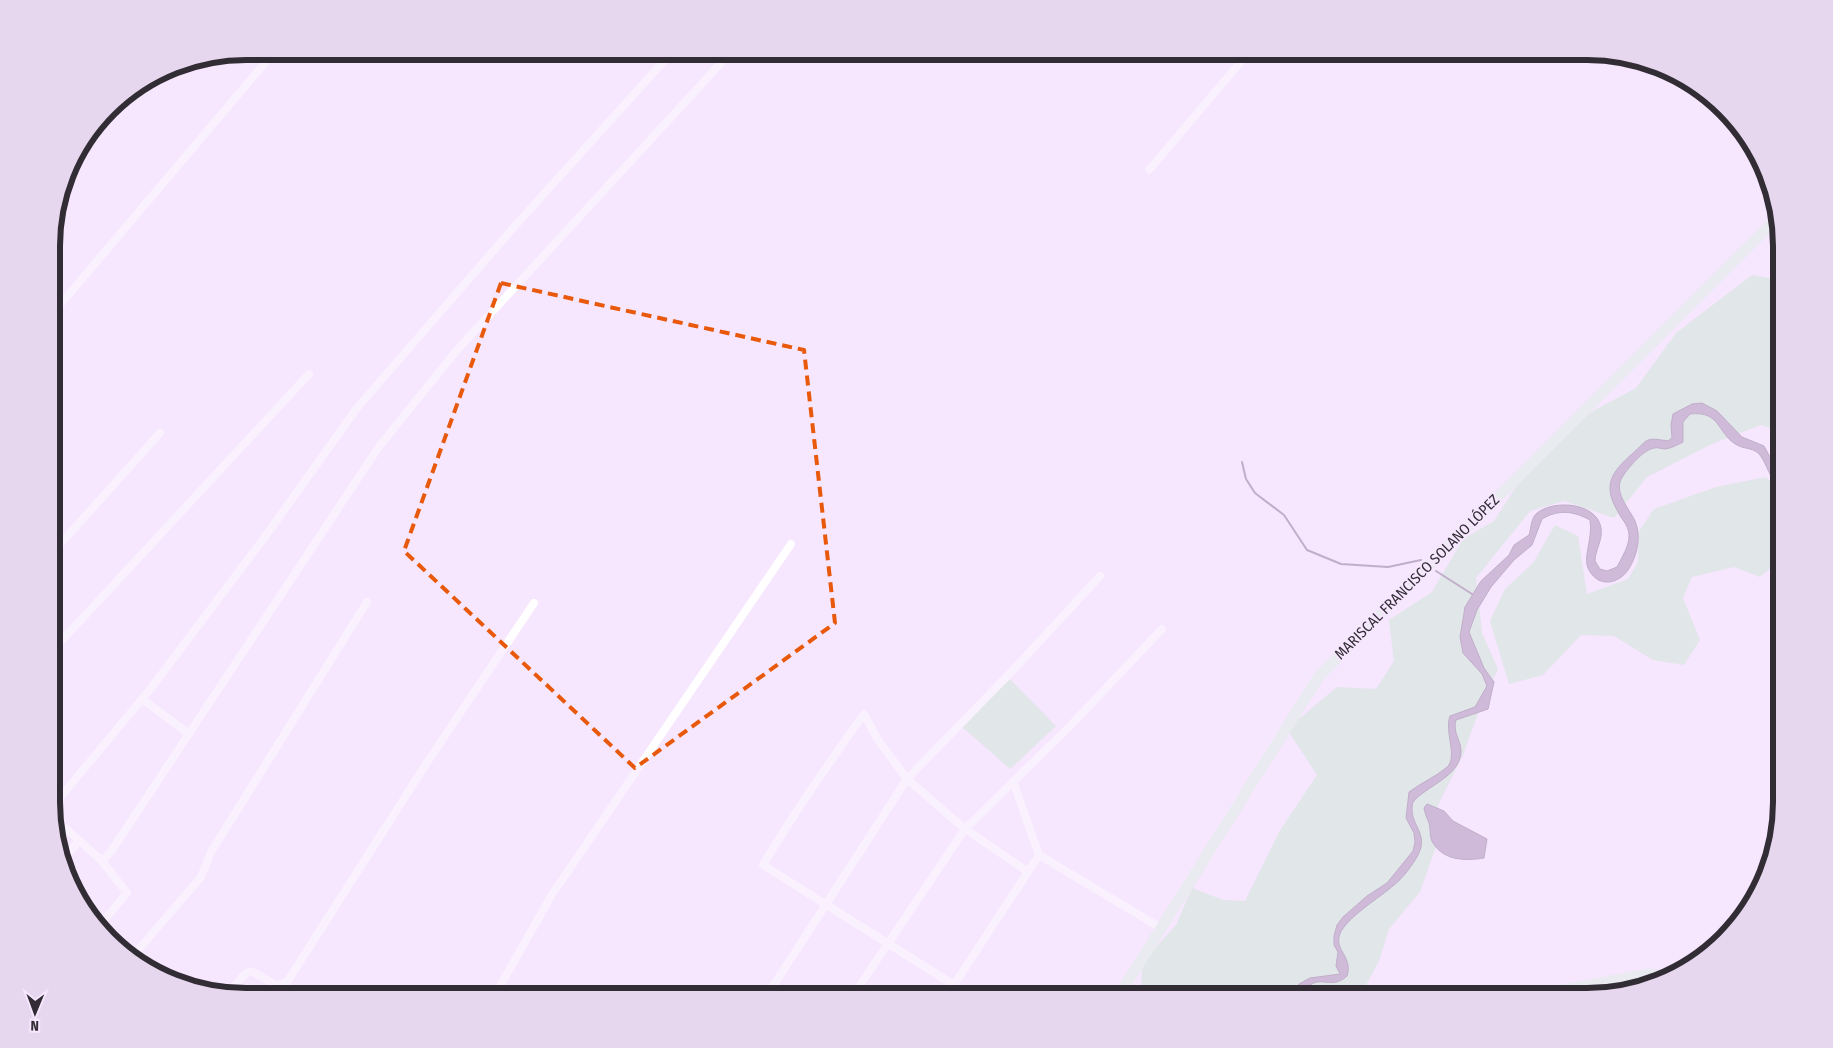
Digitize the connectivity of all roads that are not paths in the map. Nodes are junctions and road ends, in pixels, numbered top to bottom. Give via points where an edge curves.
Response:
1 (267, 60) edge
2 (665, 60) edge
3 (724, 60) edge
4 (1242, 60) edge
5 (1149, 170) dead end
6 (1771, 223) edge
7 (60, 305) edge
8 (309, 374) dead end
9 (160, 432) dead end
10 (60, 544) edge
11 (791, 544) dead end
12 (1100, 576) dead end
13 (367, 602) dead end
14 (534, 603) dead end
15 (1162, 629) dead end
16 (60, 642) edge
17 (142, 699) junction
18 (189, 734) junction
19 (907, 779) junction
20 (1013, 781) junction
21 (60, 798) edge
22 (62, 826) edge
23 (965, 829) junction
24 (79, 841) junction
25 (67, 854) edge
26 (1039, 855) junction
27 (102, 861) junction
28 (1027, 871) junction
29 (824, 904) junction
30 (103, 921) edge
31 (1161, 928) junction
32 (887, 943) junction
33 (136, 952) edge
34 (1656, 975) edge
35 (954, 985) junction
36 (233, 988) edge
37 (499, 988) edge
38 (772, 988) edge
39 (858, 988) edge
40 (952, 988) edge
41 (1124, 988) edge
42 (1574, 988) edge

1 - 7 street
2 - 17 street via 357,408
3 - 18 street via 456,350 378,448
4 - 5 street
6 - 31 main road, MARISCAL FRANCISCO SOLANO LÓPEZ via 1328,664
8 - 16 street
9 - 10 street
11 - 37 street via 551,896
12 - 19 street
13 - 33 street via 208,857 201,877
14 - 36 street via 426,764 287,982 276,984 251,971
15 - 20 street
17 - 18 street
17 - 21 street
18 - 27 street
19 - 23 street
19 - 29 street
19 - 29 street via 878,740 864,714 762,865
20 - 23 street
20 - 26 street
22 - 24 street
23 - 28 street
23 - 32 street
24 - 25 street
24 - 27 street
26 - 28 street
26 - 31 street
27 - 30 street via 127,893
28 - 35 street
29 - 32 street
29 - 38 street
31 - 41 main road, MARISCAL FRANCISCO SOLANO LÓPEZ
32 - 35 street
32 - 39 street
34 - 42 main road
35 - 40 street

